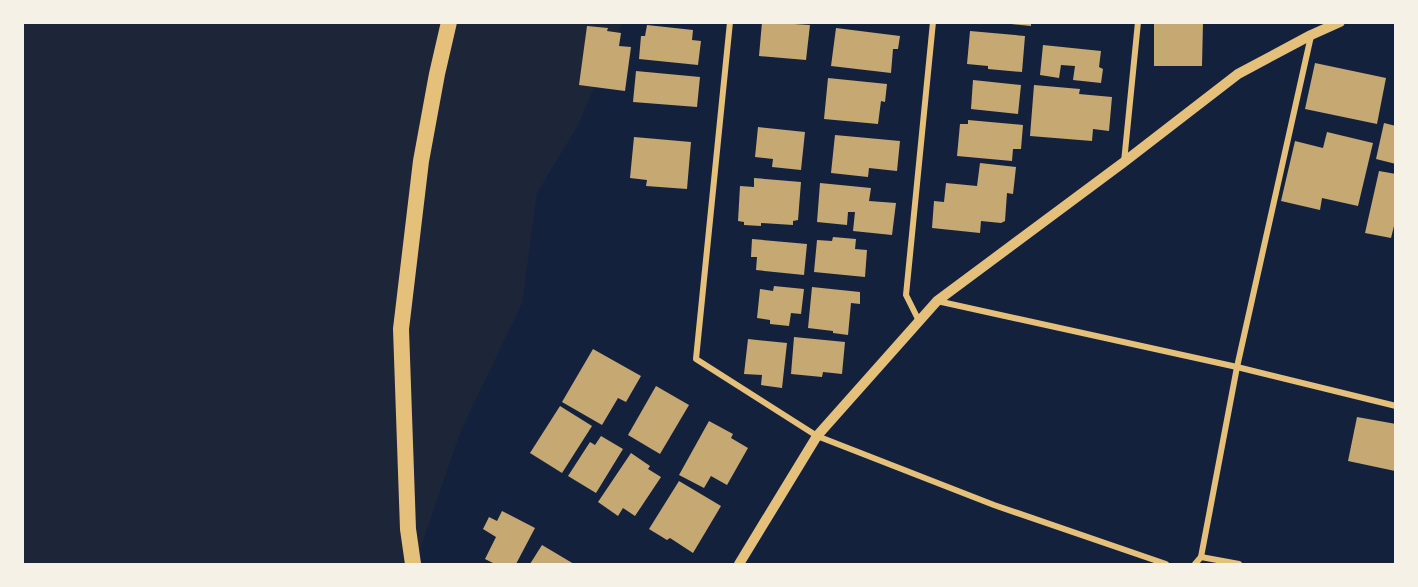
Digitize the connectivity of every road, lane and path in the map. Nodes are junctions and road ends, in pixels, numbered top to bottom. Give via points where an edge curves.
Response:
1 (449, 22) edge
2 (730, 22) edge
3 (933, 22) edge
4 (1138, 22) edge
5 (1339, 23) edge
6 (1311, 35) junction
7 (1124, 162) junction
8 (937, 301) junction
9 (919, 321) junction
10 (1238, 368) junction
11 (1395, 406) edge
12 (817, 435) junction
13 (1202, 556) junction
14 (413, 564) edge
15 (739, 564) edge
16 (1166, 564) edge
17 (1195, 564) edge
18 (1239, 564) edge

1 - 14 highway via 421,161 401,329 408,529
2 - 12 street via 696,358
3 - 9 street via 906,295
4 - 7 street
5 - 6 street
6 - 7 street via 1238,74
6 - 10 street
7 - 8 street
8 - 9 street
8 - 10 street
9 - 12 street
10 - 11 street
10 - 13 street
12 - 15 street
12 - 16 street via 994,505
13 - 17 street
13 - 18 street

